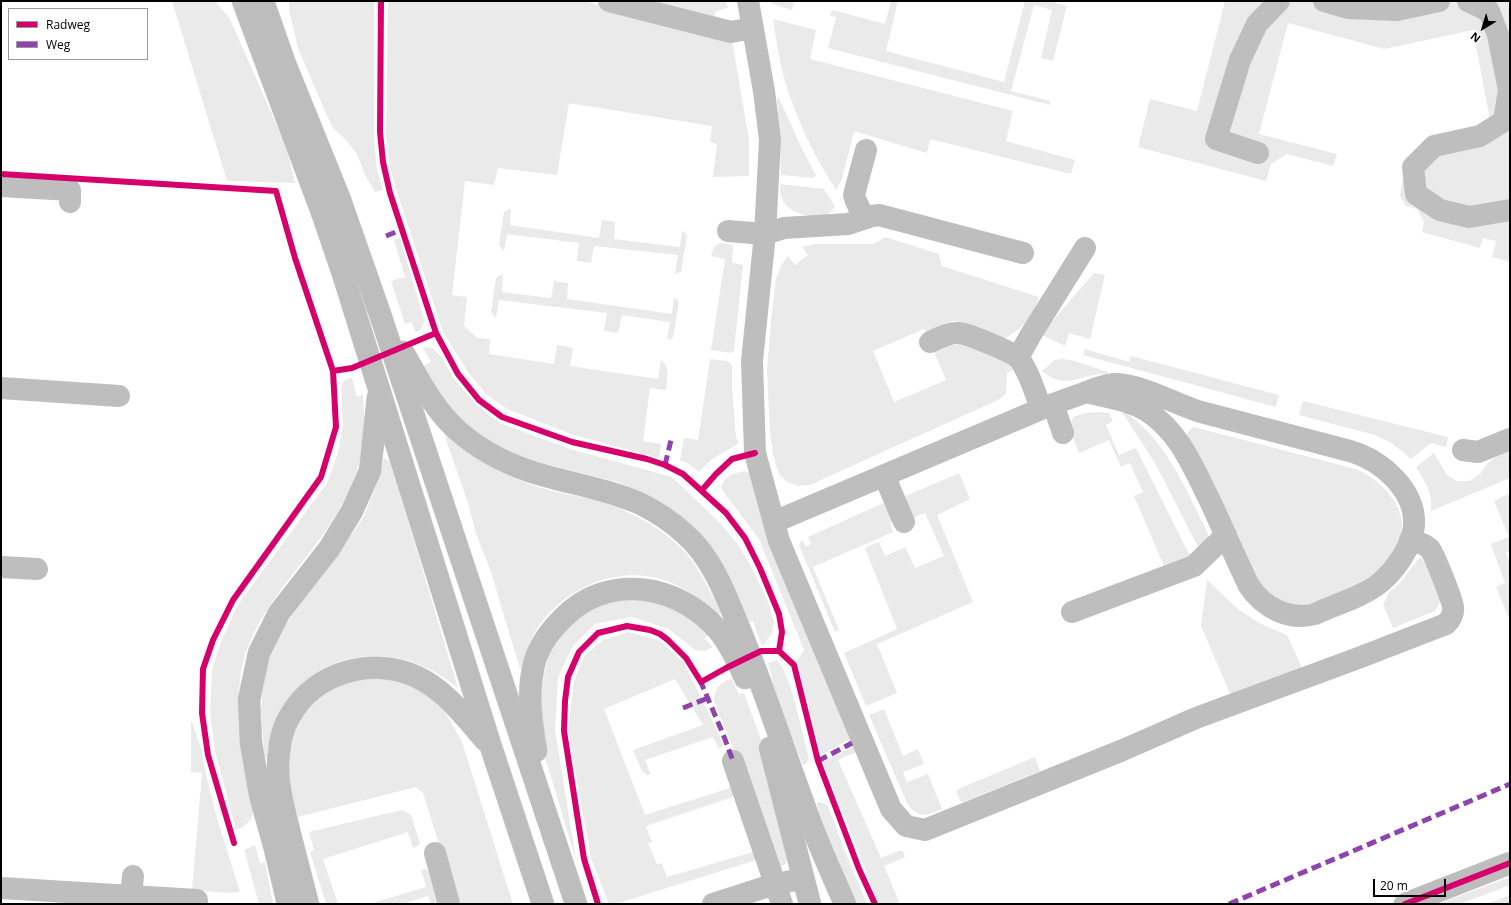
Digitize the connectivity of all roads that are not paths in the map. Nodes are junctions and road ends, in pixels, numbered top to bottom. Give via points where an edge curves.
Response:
1 (279, 1) edge
2 (609, 1) edge
3 (748, 1) edge
4 (1279, 1) edge
5 (1324, 1) edge
6 (1439, 1) edge
7 (1468, 1) edge
8 (247, 2) edge
9 (753, 28) junction
10 (312, 130) junction
11 (866, 150) dead end
12 (1258, 152) dead end
13 (1, 186) edge
14 (70, 202) dead end
15 (1510, 210) edge
16 (864, 218) junction
17 (728, 231) dead end
18 (765, 234) junction
19 (1085, 248) dead end
20 (1023, 253) dead end
21 (380, 314) junction
22 (930, 342) dead end
23 (1018, 358) junction
24 (1, 388) edge
25 (379, 388) junction
26 (1086, 392) junction
27 (119, 396) dead end
28 (1047, 406) junction
29 (1201, 412) junction
30 (1064, 433) dead end
31 (1175, 437) junction
32 (1510, 439) edge
33 (1463, 450) dead end
34 (884, 475) junction
35 (774, 522) junction
36 (904, 522) dead end
37 (1226, 535) junction
38 (1410, 540) junction
39 (1, 566) edge
40 (37, 570) dead end
41 (1072, 612) dead end
42 (732, 634) junction
43 (756, 688) junction
44 (491, 747) junction
45 (733, 761) dead end
46 (551, 831) junction
47 (435, 853) dead end
48 (1510, 863) edge
49 (802, 879) junction
50 (1, 888) edge
51 (39, 890) junction
52 (779, 894) edge
53 (12, 904) edge
54 (197, 904) edge
55 (288, 904) edge
56 (308, 904) edge
57 (449, 904) edge
58 (543, 904) edge
59 (576, 904) edge
60 (713, 904) edge
61 (810, 904) edge
62 (845, 904) edge
63 (1405, 904) edge

1 - 10 main road via 286,40 305,83
2 - 9 lane via 731,32
3 - 9 lane
4 - 12 lane via 1257,24 1240,60 1216,139
5 - 6 lane via 1348,8 1397,10
7 - 15 lane via 1489,11 1498,35 1509,90 1504,121 1480,136 1434,146 1414,167 1416,194 1440,210 1469,217
8 - 10 main road via 275,35
8 - 25 main road via 324,218
9 - 18 lane via 770,140
10 - 21 main road
11 - 16 lane via 854,195
13 - 14 lane via 70,190
16 - 18 lane via 848,224 784,228
16 - 20 lane via 879,215
17 - 18 lane
18 - 35 lane via 752,376 755,453
19 - 23 lane
21 - 42 main road via 433,404 457,430 492,455 514,465 642,505 687,535 711,568 723,590
21 - 46 main road
22 - 23 lane via 948,334 958,333
23 - 28 lane
24 - 27 lane
25 - 44 main road
25 - 55 main road via 370,470 352,511 329,549 279,614 259,653 248,700 251,743 260,795
26 - 28 lane
26 - 29 lane via 1104,386 1121,385 1146,391
26 - 31 lane via 1141,408 1154,416
28 - 30 lane
28 - 34 lane
29 - 31 lane via 1184,422
29 - 38 lane via 1361,454 1372,460 1391,475 1408,498 1414,524
31 - 37 lane via 1188,455
32 - 33 lane via 1478,452
34 - 35 lane
34 - 36 lane
35 - 38 lane via 779,541 832,646 891,809 906,826 926,830 1196,718 1446,624 1453,607 1434,556 1425,545
37 - 38 lane via 1254,594 1275,610 1299,616 1315,614 1380,582 1401,558
37 - 41 lane via 1194,566
39 - 40 lane
42 - 43 main road via 733,652
42 - 46 main road via 711,623 688,605 663,593 640,589 602,592 578,604 557,624 538,651 533,668 530,702 536,753
43 - 49 main road
43 - 62 main road
44 - 56 main road via 464,715 432,686 401,670 354,669 318,686 302,699 290,716 282,735 278,755 282,801
44 - 58 main road
45 - 52 lane
46 - 59 main road
47 - 57 lane
48 - 63 main road
49 - 52 lane
49 - 61 main road
50 - 51 lane
51 - 53 lane
51 - 54 lane via 132,886 197,900
52 - 60 lane

